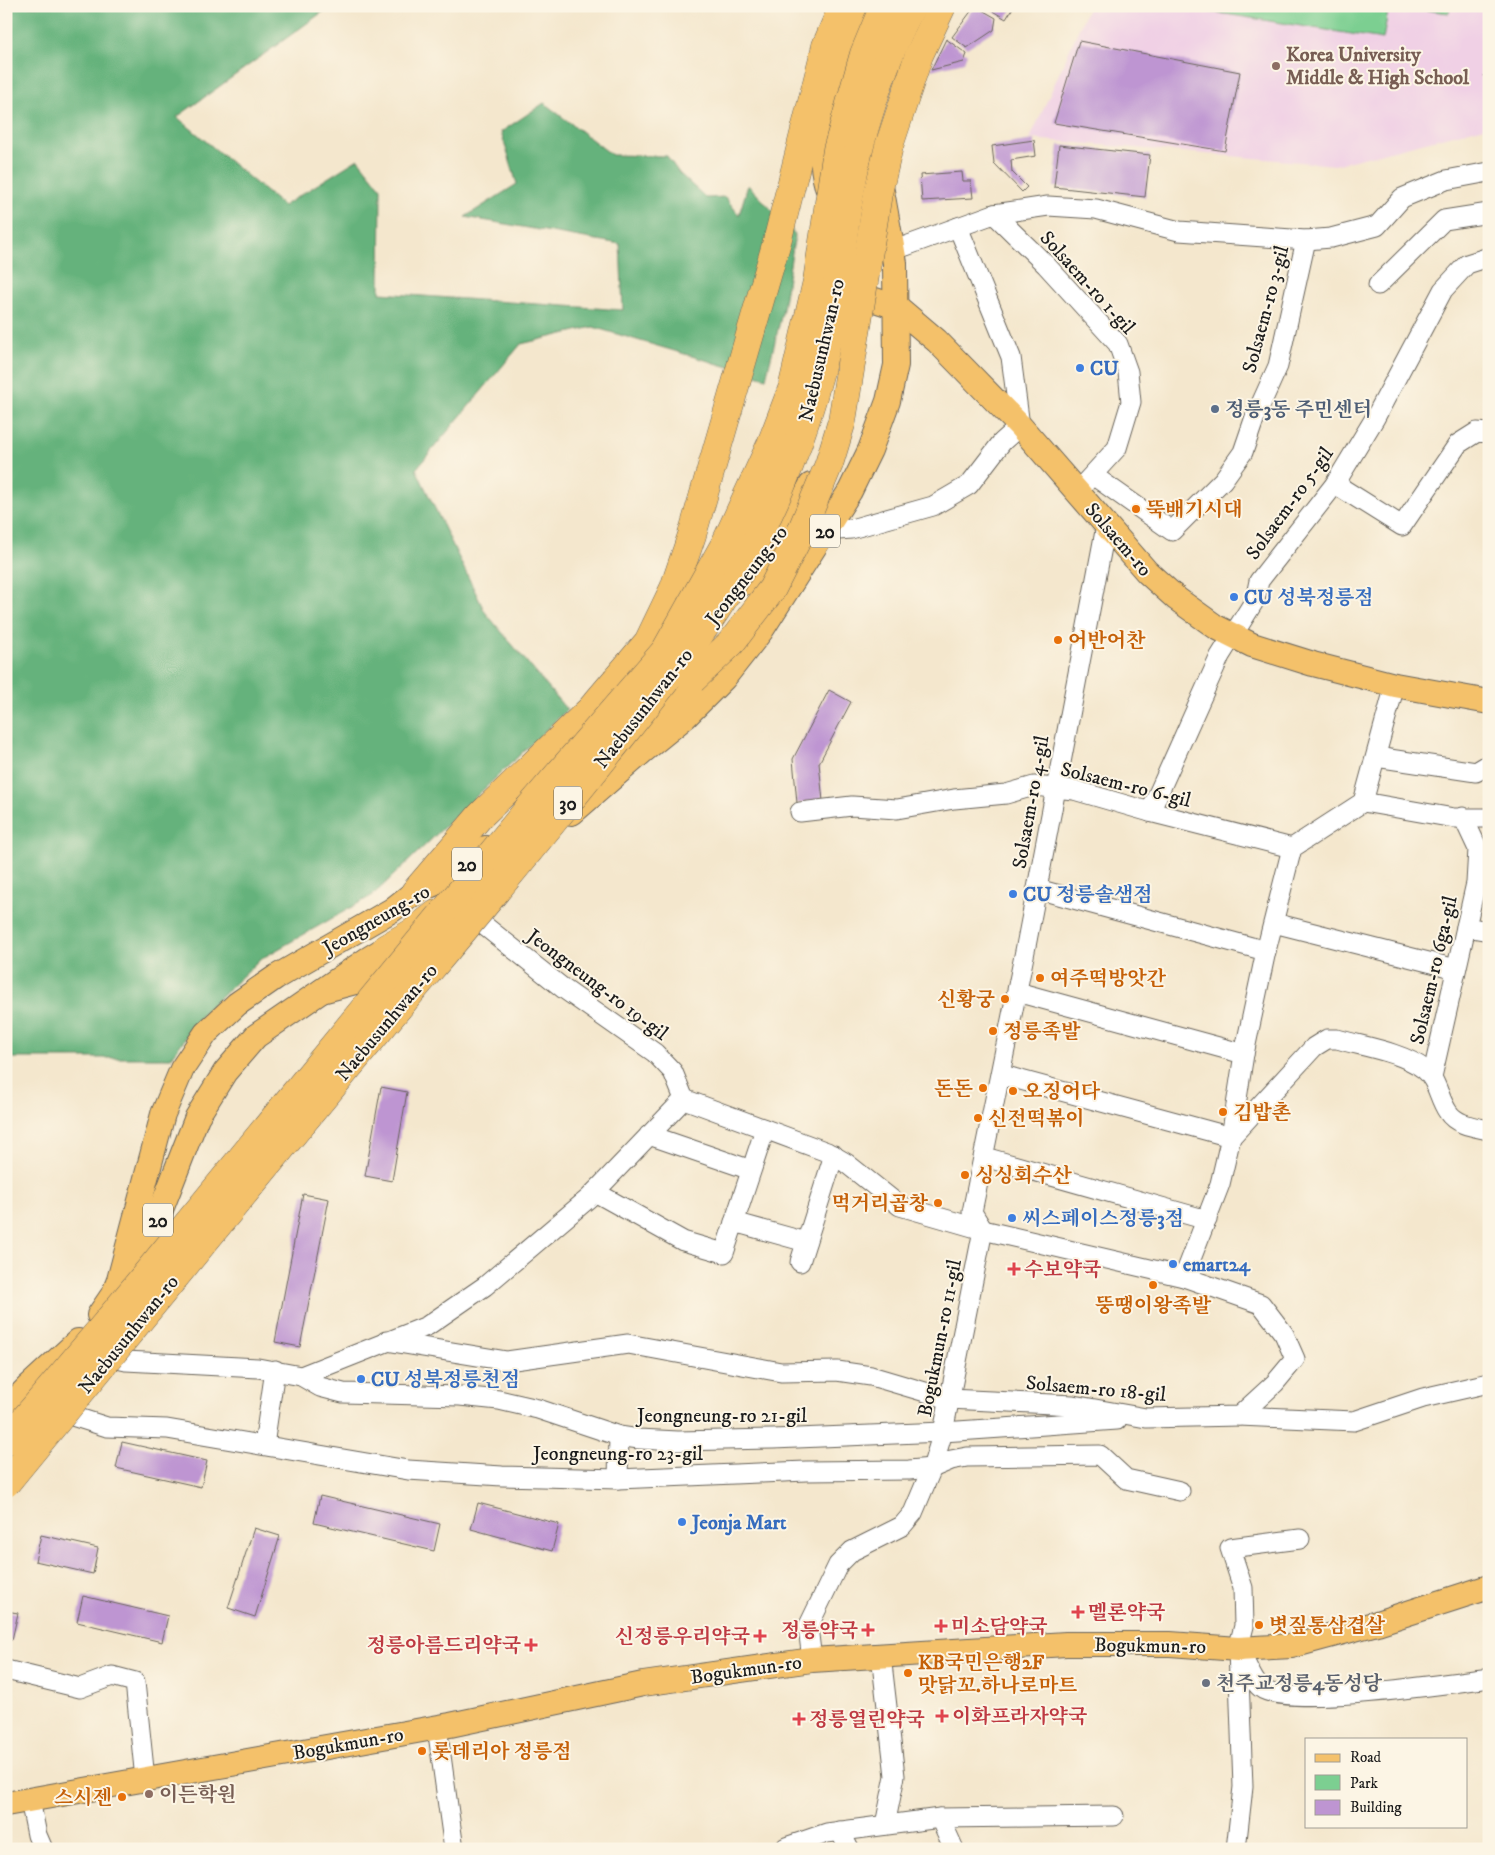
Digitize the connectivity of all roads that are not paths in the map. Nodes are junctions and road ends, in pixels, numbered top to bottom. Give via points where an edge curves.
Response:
1 (844, 6) edge
2 (864, 6) edge
3 (884, 6) edge
4 (912, 6) edge
5 (933, 6) edge
6 (942, 6) edge
7 (1489, 172) edge
8 (1489, 212) edge
9 (994, 214) junction
10 (958, 227) junction
11 (1306, 240) junction
12 (892, 251) junction
13 (1489, 257) edge
14 (1378, 285) dead end
15 (860, 295) junction
16 (897, 307) junction
17 (1020, 426) junction
18 (1489, 433) edge
19 (1085, 483) junction
20 (1335, 484) junction
21 (1106, 526) junction
22 (826, 530) junction
23 (1232, 636) junction
24 (1395, 685) junction
25 (1489, 702) edge
26 (1376, 757) junction
27 (1489, 764) edge
28 (1055, 788) junction
29 (1363, 802) junction
30 (800, 812) dead end
31 (1150, 812) junction
32 (1463, 817) junction
33 (1489, 818) edge
34 (1292, 848) junction
35 (1483, 873) edge
36 (1037, 889) junction
37 (416, 892) junction
38 (471, 915) junction
39 (1274, 923) junction
40 (1466, 926) junction
41 (450, 930) junction
42 (1489, 931) edge
43 (386, 948) junction
44 (1266, 951) junction
45 (1456, 969) junction
46 (322, 991) junction
47 (1016, 992) junction
48 (1244, 1054) junction
49 (1006, 1076) dead end
50 (1432, 1076) junction
51 (684, 1099) junction
52 (765, 1129) junction
53 (1489, 1130) edge
54 (649, 1136) junction
55 (1231, 1137) junction
56 (834, 1155) junction
57 (988, 1158) dead end
58 (751, 1170) junction
59 (595, 1192) junction
60 (1207, 1220) junction
61 (734, 1222) junction
62 (983, 1230) junction
63 (806, 1242) junction
64 (800, 1262) dead end
65 (1184, 1277) junction
66 (386, 1341) junction
67 (75, 1344) junction
68 (97, 1354) junction
69 (275, 1370) junction
70 (301, 1376) junction
71 (1489, 1382) edge
72 (950, 1399) junction
73 (50, 1409) junction
74 (6, 1410) edge
75 (1239, 1416) junction
76 (1146, 1418) junction
77 (6, 1424) edge
78 (943, 1432) junction
79 (619, 1436) junction
80 (6, 1441) edge
81 (264, 1444) junction
82 (6, 1464) edge
83 (932, 1468) junction
84 (618, 1479) junction
85 (6, 1483) edge
86 (1180, 1491) dead end
87 (1300, 1539) dead end
88 (1489, 1587) edge
89 (1238, 1648) junction
90 (882, 1655) junction
91 (812, 1660) junction
92 (6, 1670) edge
93 (1489, 1678) edge
94 (436, 1726) junction
95 (145, 1779) junction
96 (30, 1800) junction
97 (6, 1804) edge
98 (1114, 1816) dead end
99 (940, 1818) junction
100 (885, 1825) junction
101 (840, 1831) junction
102 (786, 1847) dead end
103 (43, 1849) edge
104 (454, 1849) edge
105 (849, 1849) edge
106 (954, 1849) edge
107 (1236, 1849) edge

1 - 37 highway via 826,46 778,238 692,535 674,588 648,642 591,709 480,816
2 - 15 main road, Jeongneung-ro / 20 via 850,33 834,86 822,152 825,180
3 - 80 highway, Naebusunhwan-ro / 30, bridge via 864,54 837,150 814,299 792,389 771,444 726,542 665,652 530,807
4 - 85 highway, Naebusunhwan-ro / 30, bridge via 884,73 852,178 838,281 815,393 773,503 744,563 709,622 513,873 341,1075
5 - 12 main road, Jeongneung-ro / 20 via 911,46 886,132 882,197
6 - 43 highway, bridge via 919,55 889,146 878,193 842,421 829,464 800,534 772,589 731,643 602,772 490,872 412,933
7 - 11 street via 1446,180 1402,198 1376,226 1331,238
8 - 14 street via 1444,220
9 - 10 street
9 - 11 street via 1048,206 1096,209 1179,231
9 - 19 street, Solsaem-ro 1-gil via 1118,344 1128,372 1131,402 1117,448
10 - 12 street
10 - 17 street via 1011,357
11 - 19 street, Solsaem-ro 3-gil via 1278,366 1243,452 1223,480 1172,531
12 - 16 main road, Jeongneung-ro / 20
13 - 20 street, Solsaem-ro 5-gil via 1467,264 1443,290 1375,418
15 - 16 main road, Solsaem-ro
15 - 37 main road, Jeongneung-ro / 20 via 861,356 845,425 800,505 751,574 718,617 606,712 488,845 465,866
16 - 17 main road, Solsaem-ro via 937,341
16 - 22 main road, Jeongneung-ro / 20 via 896,365 888,401 870,450
17 - 19 main road, Solsaem-ro
17 - 22 street via 1002,442 969,485 934,506 851,529
18 - 20 street via 1477,432 1458,444 1402,526
19 - 21 main road, Solsaem-ro
20 - 23 street, Solsaem-ro 5-gil via 1259,582 1254,600
21 - 23 main road, Solsaem-ro via 1161,586 1192,611
21 - 28 street, Solsaem-ro 4-gil
22 - 38 main road, Jeongneung-ro / 20 via 761,631 724,678 685,717 588,798 536,855
23 - 24 main road, Solsaem-ro via 1312,664
23 - 31 street
24 - 25 main road, Solsaem-ro
24 - 26 street
26 - 27 street via 1476,772
26 - 29 street
28 - 30 street, Solsaem-ro 6-gil via 1034,786 1006,794 897,809 852,806
28 - 31 street, Solsaem-ro 6-gil via 1074,790
28 - 36 street, Solsaem-ro 4-gil
29 - 32 street
29 - 34 street
31 - 34 street, Solsaem-ro 6-gil
32 - 33 street
32 - 35 street, Solsaem-ro 6ga-gil via 1478,849
34 - 39 street
35 - 40 street, Solsaem-ro 6ga-gil
36 - 44 street
36 - 47 street, Solsaem-ro 4-gil
37 - 67 main road, Jeongneung-ro / 20 via 392,910 276,976 206,1032 182,1070 163,1114 114,1293
38 - 41 main road, Jeongneung-ro / 20
38 - 51 street, Jeongneung-ro 19-gil via 564,990 655,1053 673,1072
39 - 44 street
39 - 45 street
40 - 42 street
40 - 45 street, Solsaem-ro 6ga-gil
41 - 43 main road, Jeongneung-ro
41 - 46 main road, Jeongneung-ro / 20 via 401,970
43 - 46 main road, Jeongneung-ro
44 - 48 street
45 - 50 street, Solsaem-ro 6ga-gil
46 - 68 main road, Jeongneung-ro / 20 via 256,1036 225,1072 198,1118 130,1298
47 - 48 street
47 - 62 street, Solsaem-ro 4-gil via 972,1212
48 - 55 street
49 - 55 street
50 - 53 street via 1448,1113 1465,1125
50 - 55 street, Solsaem-ro 6ga-gil via 1404,1059 1338,1039 1327,1039 1314,1047
51 - 52 street
51 - 54 street
52 - 56 street
52 - 58 street
54 - 58 street
54 - 59 street
55 - 60 street
56 - 62 street via 900,1206
56 - 63 street
57 - 60 street
58 - 61 street
59 - 61 street via 683,1240 724,1253
59 - 66 street via 485,1286 427,1326
60 - 65 street
61 - 63 street
62 - 65 street
62 - 72 street, Bogukmun-ro 11-gil
63 - 64 street
65 - 75 street via 1261,1304 1284,1334 1295,1359 1275,1383
66 - 70 street
66 - 72 street, Solsaem-ro 18-gil via 506,1361 628,1344 781,1372 837,1371 871,1376
67 - 68 street, Jeongneung-ro 21-gil
67 - 74 main road, Jeongneung-ro / 20
67 - 77 main road
68 - 69 street, Jeongneung-ro 21-gil via 126,1361
68 - 73 main road, Jeongneung-ro / 20
69 - 70 street, Jeongneung-ro 21-gil
69 - 81 street
70 - 79 street, Jeongneung-ro 21-gil via 320,1387 343,1393 499,1400 538,1409
71 - 75 street, Solsaem-ro 18-gil via 1423,1398 1354,1421
72 - 76 street, Solsaem-ro 18-gil via 1073,1406
72 - 78 street, Bogukmun-ro 11-gil
73 - 81 street, Jeongneung-ro 23-gil via 107,1427 168,1429
73 - 82 main road, Jeongneung-ro / 20
75 - 76 street, Solsaem-ro 18-gil
76 - 78 street, Bogukmun-ro 11-gil
78 - 79 street, Jeongneung-ro 21-gil via 706,1440
78 - 83 street
79 - 84 street
81 - 84 street, Jeongneung-ro 23-gil via 408,1470
83 - 84 street, Jeongneung-ro 23-gil
83 - 86 street, Jeongneung-ro 23-gil via 966,1457 1100,1455 1126,1479
83 - 91 street via 913,1513 902,1526 852,1551 838,1565 808,1627
87 - 89 street via 1230,1548 1243,1588 1244,1626
88 - 89 main road, Bogukmun-ro via 1378,1623 1292,1646
89 - 90 main road, Bogukmun-ro via 1066,1644
89 - 93 street via 1260,1688 1274,1695 1344,1695
89 - 107 street via 1243,1787
90 - 91 main road, Bogukmun-ro
90 - 100 street via 894,1776
91 - 94 main road, Bogukmun-ro via 643,1684
92 - 95 street via 80,1688 112,1676 136,1682
94 - 95 main road, Bogukmun-ro
94 - 104 street
95 - 96 main road, Bogukmun-ro
96 - 97 main road, Bogukmun-ro
96 - 103 street
98 - 99 street
99 - 100 street
99 - 106 street
100 - 101 street
101 - 102 street
101 - 105 street

